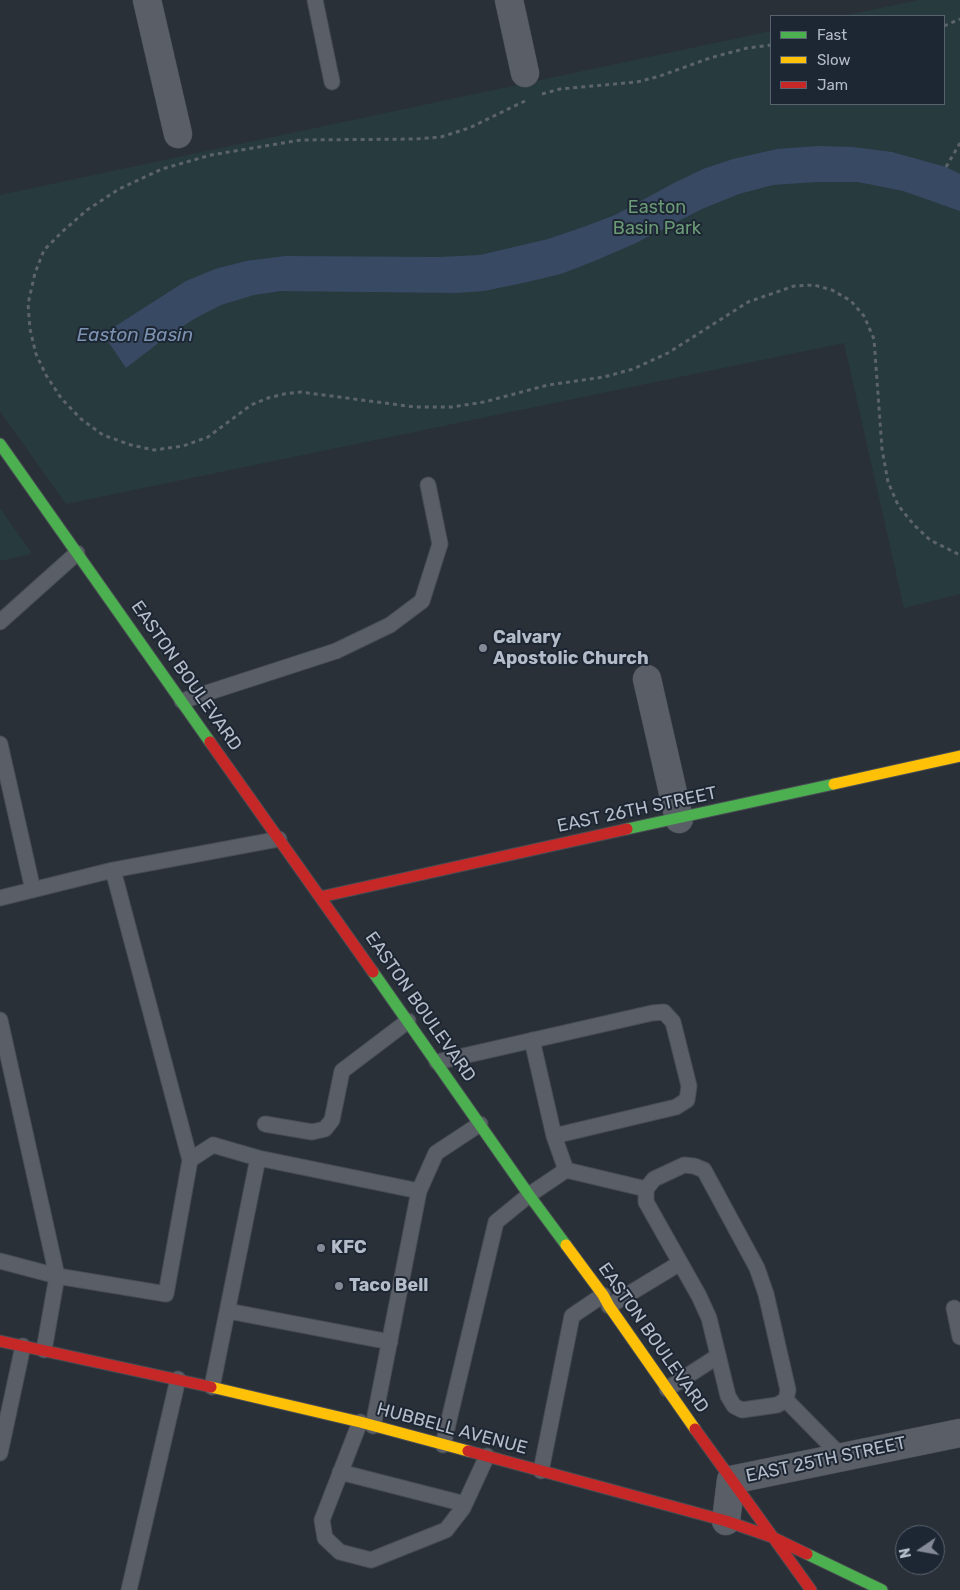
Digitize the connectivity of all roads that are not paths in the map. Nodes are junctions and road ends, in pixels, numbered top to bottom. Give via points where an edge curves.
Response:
1 (147, 0) edge
2 (315, 0) edge
3 (509, 0) edge
4 (332, 82) dead end
5 (529, 89) road end
6 (178, 134) dead end
7 (0, 444) edge
8 (428, 484) dead end
9 (77, 553) junction
10 (0, 622) edge
11 (647, 679) dead end
12 (182, 701) junction
13 (0, 744) edge
14 (960, 756) edge
15 (679, 819) junction
16 (279, 839) junction
17 (113, 870) junction
18 (33, 890) junction
19 (320, 897) junction
20 (0, 898) edge
21 (0, 1020) edge
22 (408, 1021) junction
23 (532, 1040) junction
24 (437, 1062) junction
25 (266, 1124) dead end
26 (480, 1124) junction
27 (554, 1136) junction
28 (258, 1158) junction
29 (190, 1160) junction
30 (566, 1170) junction
31 (646, 1189) junction
32 (419, 1191) junction
33 (529, 1195) junction
34 (0, 1261) edge
35 (680, 1262) junction
36 (57, 1276) junction
37 (606, 1301) junction
38 (954, 1308) dead end
39 (228, 1311) junction
40 (960, 1337) edge
41 (0, 1341) edge
42 (390, 1342) junction
43 (23, 1346) junction
44 (44, 1350) junction
45 (718, 1356) junction
46 (178, 1380) junction
47 (212, 1387) junction
48 (667, 1389) junction
49 (786, 1400) junction
50 (366, 1424) junction
51 (960, 1433) edge
52 (443, 1445) junction
53 (0, 1453) edge
54 (487, 1456) junction
55 (842, 1457) junction
56 (541, 1471) junction
57 (340, 1472) junction
58 (731, 1480) junction
59 (465, 1504) junction
60 (726, 1521) junction
61 (772, 1537) junction
62 (129, 1590) edge
63 (811, 1590) edge
64 (882, 1590) edge

1 - 6 street
2 - 4 lane
3 - 5 street
7 - 9 main road, EASTON BOULEVARD
8 - 12 lane via 440,544 422,601 390,625 336,651
9 - 10 lane
9 - 12 main road, EASTON BOULEVARD
11 - 15 street
12 - 16 main road, EASTON BOULEVARD
13 - 18 lane
14 - 15 main road, EAST 26TH STREET
15 - 19 main road, EAST 26TH STREET
16 - 17 lane
16 - 19 main road, EASTON BOULEVARD
17 - 18 lane
17 - 29 lane
18 - 20 lane
19 - 22 main road, EASTON BOULEVARD
21 - 36 lane
22 - 24 main road, EASTON BOULEVARD
22 - 25 lane via 342,1071 332,1120 325,1129 312,1132
23 - 24 lane
23 - 27 lane
23 - 27 lane via 664,1012 673,1022 689,1086 687,1100 676,1108
24 - 26 main road, EASTON BOULEVARD
26 - 32 lane via 436,1153
26 - 33 main road, EASTON BOULEVARD
27 - 30 lane
28 - 29 lane via 212,1146
28 - 32 lane
28 - 39 lane
29 - 36 lane via 166,1294
30 - 31 lane
30 - 33 lane
31 - 35 lane via 646,1202
31 - 49 lane via 654,1179 684,1165 704,1170 757,1268 788,1390
32 - 42 lane
33 - 37 main road, EASTON BOULEVARD
33 - 52 lane via 496,1222
34 - 36 lane
35 - 37 lane
35 - 45 lane via 709,1318
36 - 44 lane
37 - 48 main road, EASTON BOULEVARD
37 - 56 lane via 572,1316
38 - 40 lane
39 - 42 lane
39 - 47 lane
41 - 43 main road, HUBBELL AVENUE
42 - 50 lane
43 - 44 main road, HUBBELL AVENUE
43 - 53 lane
44 - 46 main road, HUBBELL AVENUE
45 - 48 lane
45 - 49 lane via 728,1396 734,1406 742,1410 777,1405
46 - 47 main road, HUBBELL AVENUE
46 - 62 lane
47 - 50 main road, HUBBELL AVENUE
48 - 58 main road, EASTON BOULEVARD
49 - 55 lane
50 - 52 main road, HUBBELL AVENUE
50 - 57 lane
51 - 55 street, EAST 25TH STREET
52 - 54 main road, HUBBELL AVENUE
54 - 56 main road, HUBBELL AVENUE
54 - 59 lane
55 - 58 street, EAST 25TH STREET
56 - 60 main road, HUBBELL AVENUE
57 - 59 lane
57 - 59 lane via 322,1520 325,1538 340,1552 371,1560 446,1530
58 - 60 street, EAST 25TH STREET
58 - 61 main road, EASTON BOULEVARD
60 - 61 main road, HUBBELL AVENUE
61 - 63 main road, EASTON BOULEVARD
61 - 64 main road, HUBBELL AVENUE

